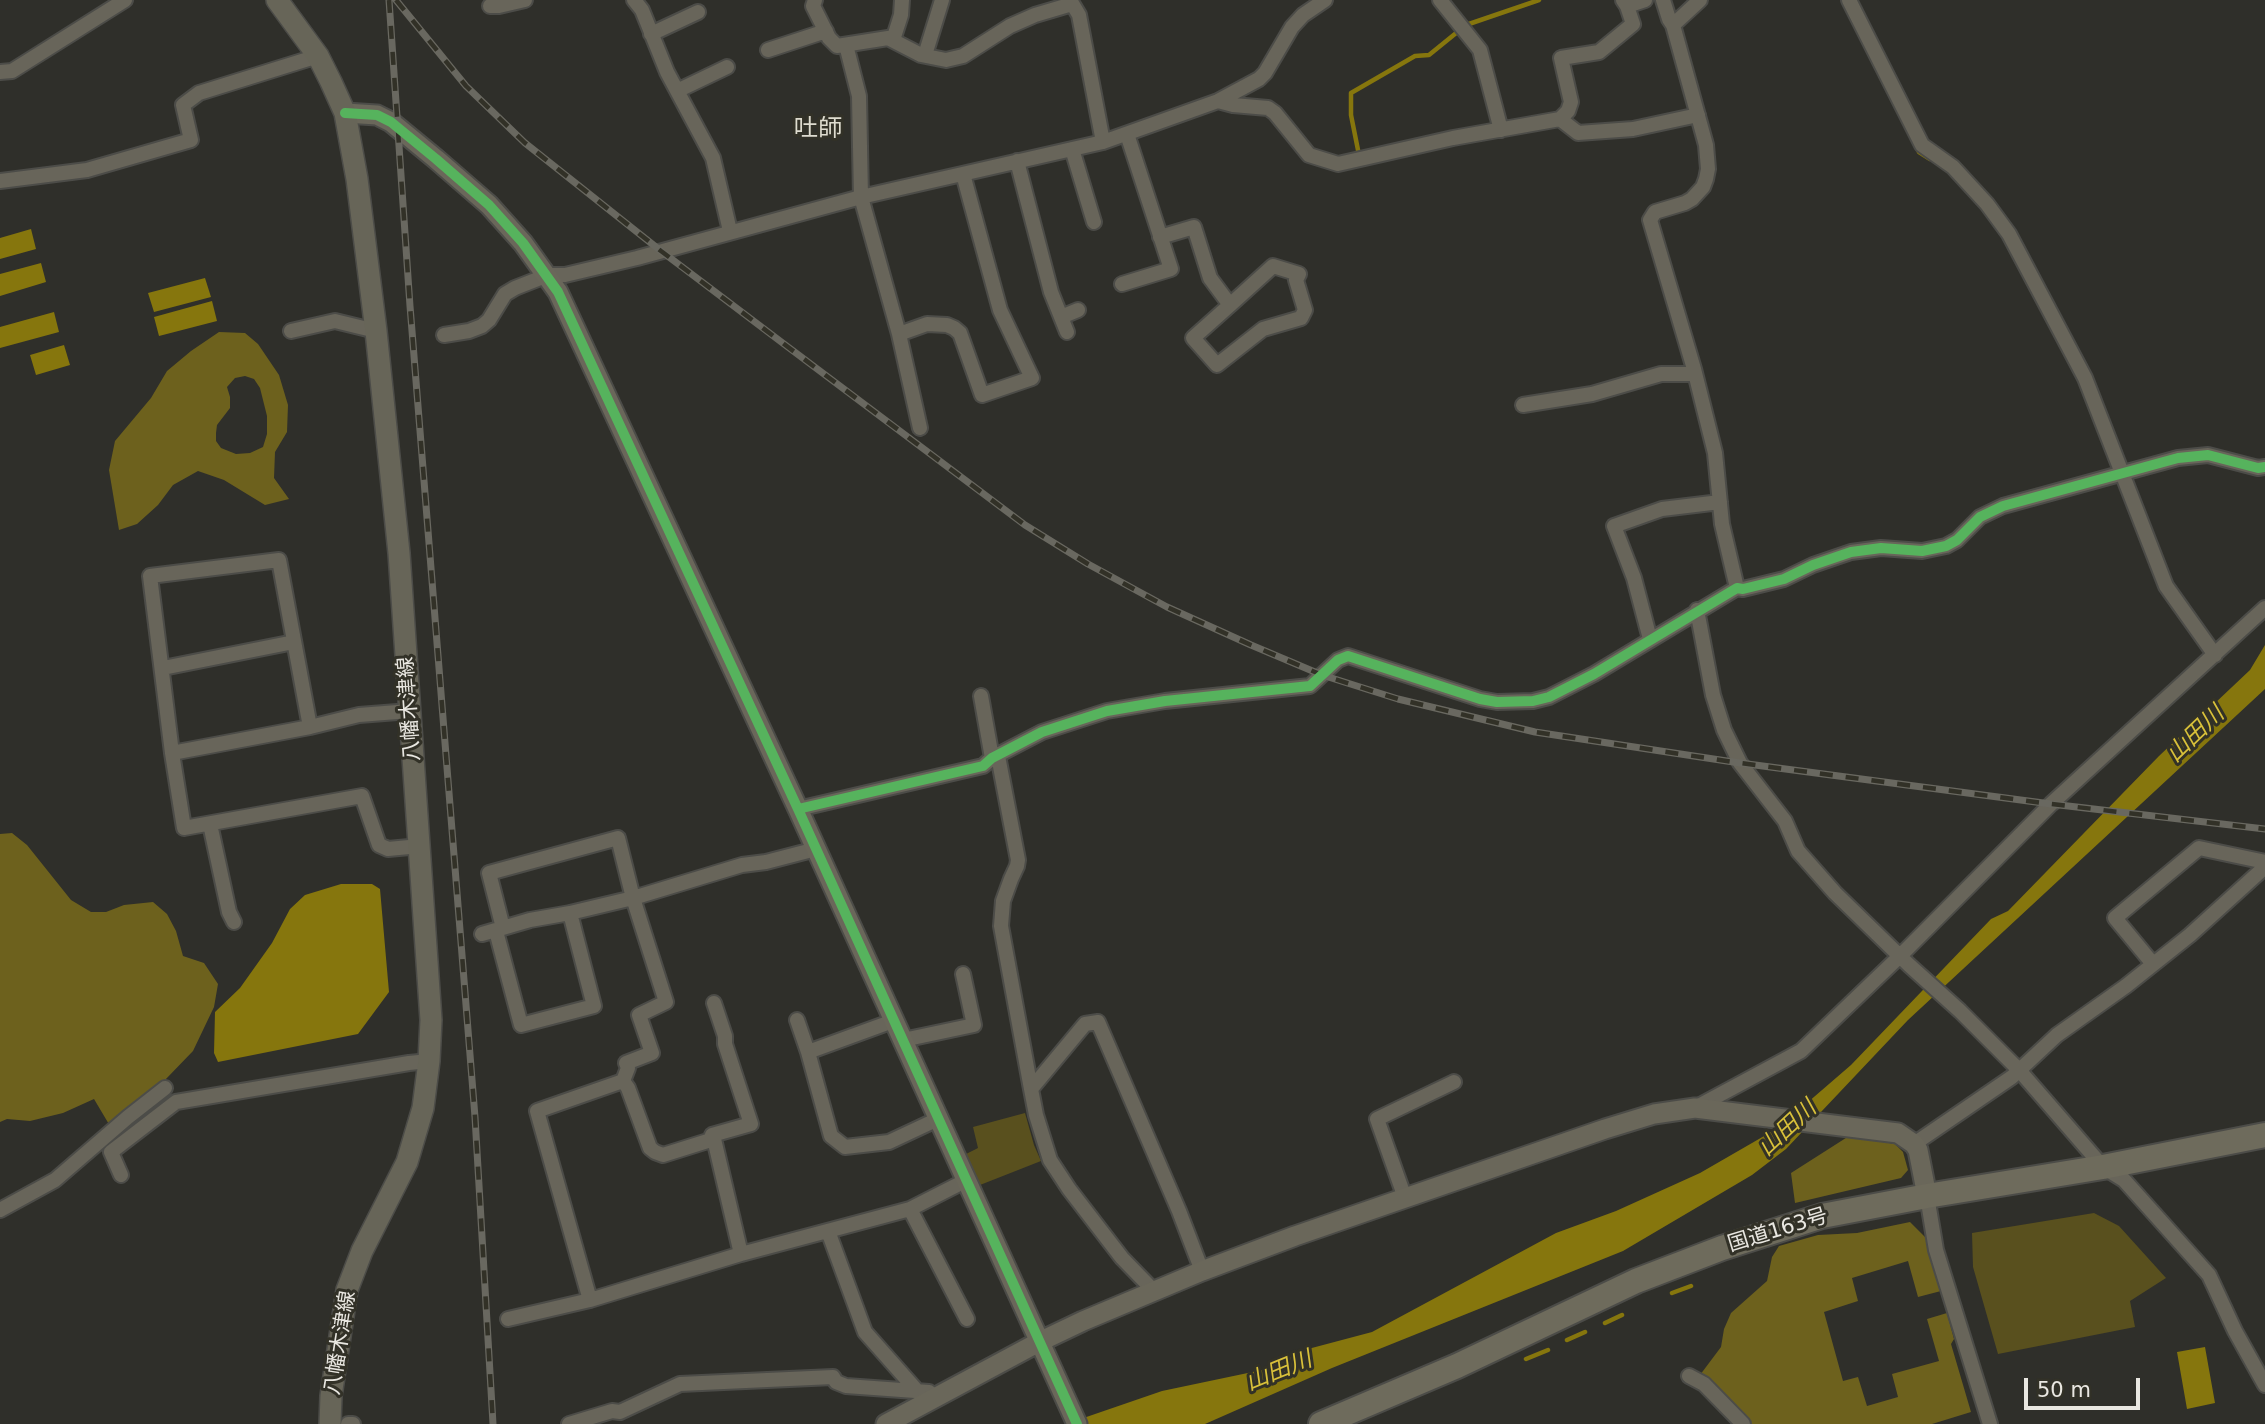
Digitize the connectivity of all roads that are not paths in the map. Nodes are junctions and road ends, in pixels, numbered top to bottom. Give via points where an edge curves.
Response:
1 (125, 0) edge
2 (277, 0) edge
3 (525, 0) edge
4 (634, 0) edge
5 (815, 0) edge
6 (902, 0) edge
7 (942, 0) edge
8 (1325, 0) edge
9 (1440, 0) edge
10 (1645, 0) edge
11 (1663, 0) edge
12 (1700, 0) edge
13 (1849, 0) edge
14 (1071, 2) edge
15 (1625, 3) edge
16 (490, 6) dead end
17 (698, 12) dead end
18 (1673, 25) junction
19 (826, 31) junction
20 (651, 34) junction
21 (893, 40) junction
22 (846, 45) junction
23 (768, 50) dead end
24 (318, 55) junction
25 (925, 55) junction
26 (726, 67) dead end
27 (0, 72) edge
28 (679, 90) junction
29 (1218, 101) junction
30 (345, 113) junction
31 (1698, 115) junction
32 (1560, 118) junction
33 (1501, 130) junction
34 (1127, 134) junction
35 (1103, 142) junction
36 (1072, 149) junction
37 (1017, 162) junction
38 (963, 174) junction
39 (0, 181) edge
40 (861, 197) junction
41 (1094, 222) dead end
42 (730, 231) junction
43 (1160, 237) junction
44 (548, 275) junction
45 (1122, 284) dead end
46 (1230, 305) junction
47 (1078, 310) dead end
48 (1061, 317) junction
49 (291, 331) dead end
50 (376, 331) junction
51 (1067, 332) dead end
52 (899, 334) junction
53 (444, 335) dead end
54 (1695, 374) junction
55 (1523, 405) dead end
56 (920, 429) dead end
57 (2265, 467) edge
58 (2122, 474) junction
59 (1720, 502) junction
60 (1737, 588) junction
61 (2265, 608) edge
62 (1697, 610) junction
63 (1650, 639) junction
64 (294, 642) junction
65 (2215, 655) junction
66 (163, 668) junction
67 (981, 696) dead end
68 (410, 711) junction
69 (310, 727) junction
70 (172, 753) junction
71 (995, 757) junction
72 (798, 809) junction
73 (210, 824) junction
74 (420, 846) junction
75 (816, 849) junction
76 (2265, 864) edge
77 (633, 898) junction
78 (570, 913) junction
79 (234, 922) dead end
80 (494, 931) junction
81 (1905, 960) junction
82 (2153, 964) junction
83 (963, 974) dead end
84 (714, 1003) dead end
85 (797, 1020) dead end
86 (893, 1021) junction
87 (902, 1040) junction
88 (808, 1052) junction
89 (429, 1061) junction
90 (2019, 1070) junction
91 (623, 1081) junction
92 (1454, 1082) dead end
93 (165, 1088) dead end
94 (1031, 1089) junction
95 (1695, 1108) junction
96 (938, 1119) junction
97 (2265, 1135) edge
98 (714, 1139) junction
99 (1914, 1143) junction
100 (2104, 1167) junction
101 (121, 1175) dead end
102 (965, 1181) junction
103 (1927, 1196) junction
104 (1405, 1198) junction
105 (910, 1209) junction
106 (0, 1210) edge
107 (828, 1231) junction
108 (741, 1254) junction
109 (1202, 1271) junction
110 (1154, 1291) junction
111 (590, 1300) junction
112 (508, 1319) dead end
113 (967, 1319) dead end
114 (1039, 1342) junction
115 (2261, 1369) edge
116 (1689, 1376) dead end
117 (2265, 1385) edge
118 (926, 1395) junction
119 (1073, 1415) edge
120 (330, 1424) edge
121 (569, 1424) edge
122 (886, 1424) edge
123 (1321, 1424) edge
124 (1744, 1424) edge
125 (1990, 1424) edge

1 - 27 street via 12,71
2 - 24 main road, 八幡木津線
3 - 16 street
4 - 20 street
5 - 19 street via 813,6
6 - 21 street
7 - 25 street
8 - 29 street via 1292,27 1259,79
9 - 33 street via 1480,50
10 - 15 street
11 - 18 street
12 - 18 street
13 - 58 street via 1922,145 1953,167 2009,234 2085,378
14 - 25 street via 1010,26 963,56 946,60
14 - 35 street via 1079,15
15 - 32 street via 1633,24 1610,44 1599,52 1561,58 1571,102
17 - 20 street
18 - 31 street
19 - 22 street via 837,46
19 - 23 street
20 - 28 street
21 - 22 street
21 - 25 street
22 - 40 street via 859,96
24 - 30 main road, 八幡木津線
24 - 39 street via 199,93 183,105 191,140 87,170
26 - 28 street
28 - 42 street via 713,158
29 - 33 street via 1268,107 1309,155 1338,164
29 - 34 street
30 - 44 street via 377,115 391,122 489,205
30 - 50 main road, 八幡木津線
31 - 32 street via 1633,130 1578,133
31 - 54 street via 1708,169 1703,187 1685,204 1655,212 1650,220
32 - 33 street
34 - 35 street
34 - 43 street
35 - 36 street
36 - 37 street
36 - 41 street
37 - 38 street
37 - 48 street
38 - 40 street
38 - 52 street via 1000,310 1032,378 982,395 960,333 954,328 927,324
40 - 42 street
40 - 52 street
42 - 44 street via 636,258
43 - 45 street via 1171,269
43 - 46 street via 1194,227 1210,278
44 - 53 street via 505,294 482,326
44 - 72 street
46 - 46 street via 1273,266 1299,274 1296,280 1305,310 1301,318 1262,329 1217,365 1193,338
47 - 48 street
48 - 51 street
49 - 50 street via 335,321
50 - 68 main road, 八幡木津線
52 - 56 street
54 - 55 street via 1661,374 1592,394
54 - 59 street via 1715,453
57 - 58 street via 2208,455 2178,458
58 - 60 street via 1991,511 1947,545 1922,551 1881,548 1851,552 1784,579
58 - 65 street via 2166,586
59 - 60 street
59 - 63 street via 1662,509 1614,526
60 - 62 street
61 - 65 street
62 - 63 street
62 - 81 street via 1713,695 1740,763 1785,821 1798,851
63 - 71 street via 1570,686 1533,701 1480,699 1348,656 1310,686 1107,711 1042,732
64 - 66 street
64 - 66 street via 279,560 150,576
64 - 69 street
65 - 81 street via 2051,804
66 - 70 street
67 - 71 street
68 - 69 street via 359,715
68 - 74 main road, 八幡木津線
69 - 70 street
70 - 73 street via 184,828
71 - 72 street via 983,766
71 - 94 street via 1018,860 1003,901 1001,926
72 - 75 street
73 - 74 street via 362,796 379,845 388,849
73 - 79 street
74 - 89 main road, 八幡木津線 via 432,1020
75 - 77 street via 742,865
75 - 86 street
76 - 82 street
76 - 82 street via 2199,848 2115,918
77 - 78 street
77 - 80 street via 618,838 489,873
77 - 91 street via 666,1002 639,1015 652,1053 626,1063
78 - 80 street
78 - 80 street via 594,1006 521,1025
81 - 90 street
81 - 95 street via 1801,1051
82 - 90 street via 2057,1035
83 - 87 street via 974,1025
84 - 98 street via 751,1124 712,1135
85 - 88 street
86 - 87 street
86 - 88 street
87 - 96 street
88 - 96 street via 831,1136 845,1147 889,1142
89 - 101 street via 176,1102 111,1152
89 - 120 main road, 八幡木津線 via 423,1108 407,1163 347,1290
90 - 99 street
90 - 100 street
91 - 98 street via 655,1152 663,1155
91 - 111 street via 537,1111
92 - 104 street via 1377,1119
93 - 106 street via 55,1180
94 - 109 street via 1081,1028 1098,1022
94 - 110 street via 1050,1160 1083,1210
95 - 99 street via 1898,1133
95 - 104 street via 1605,1129
96 - 102 street
97 - 100 highway, 国道163号
98 - 108 street
99 - 103 street
100 - 103 highway, 国道163号
100 - 115 street via 2124,1180 2209,1275
102 - 105 street
102 - 114 street
103 - 123 highway, 国道163号 via 1822,1216 1722,1248 1636,1281
103 - 125 street via 1936,1250
104 - 109 street
105 - 107 street
105 - 113 street
107 - 108 street
107 - 118 street via 865,1332
108 - 111 street
109 - 110 street
110 - 114 street
111 - 112 street
114 - 118 street
114 - 119 street
115 - 117 street
116 - 124 street via 1704,1384
118 - 121 street via 846,1386 833,1377 680,1384 620,1412
118 - 122 street

